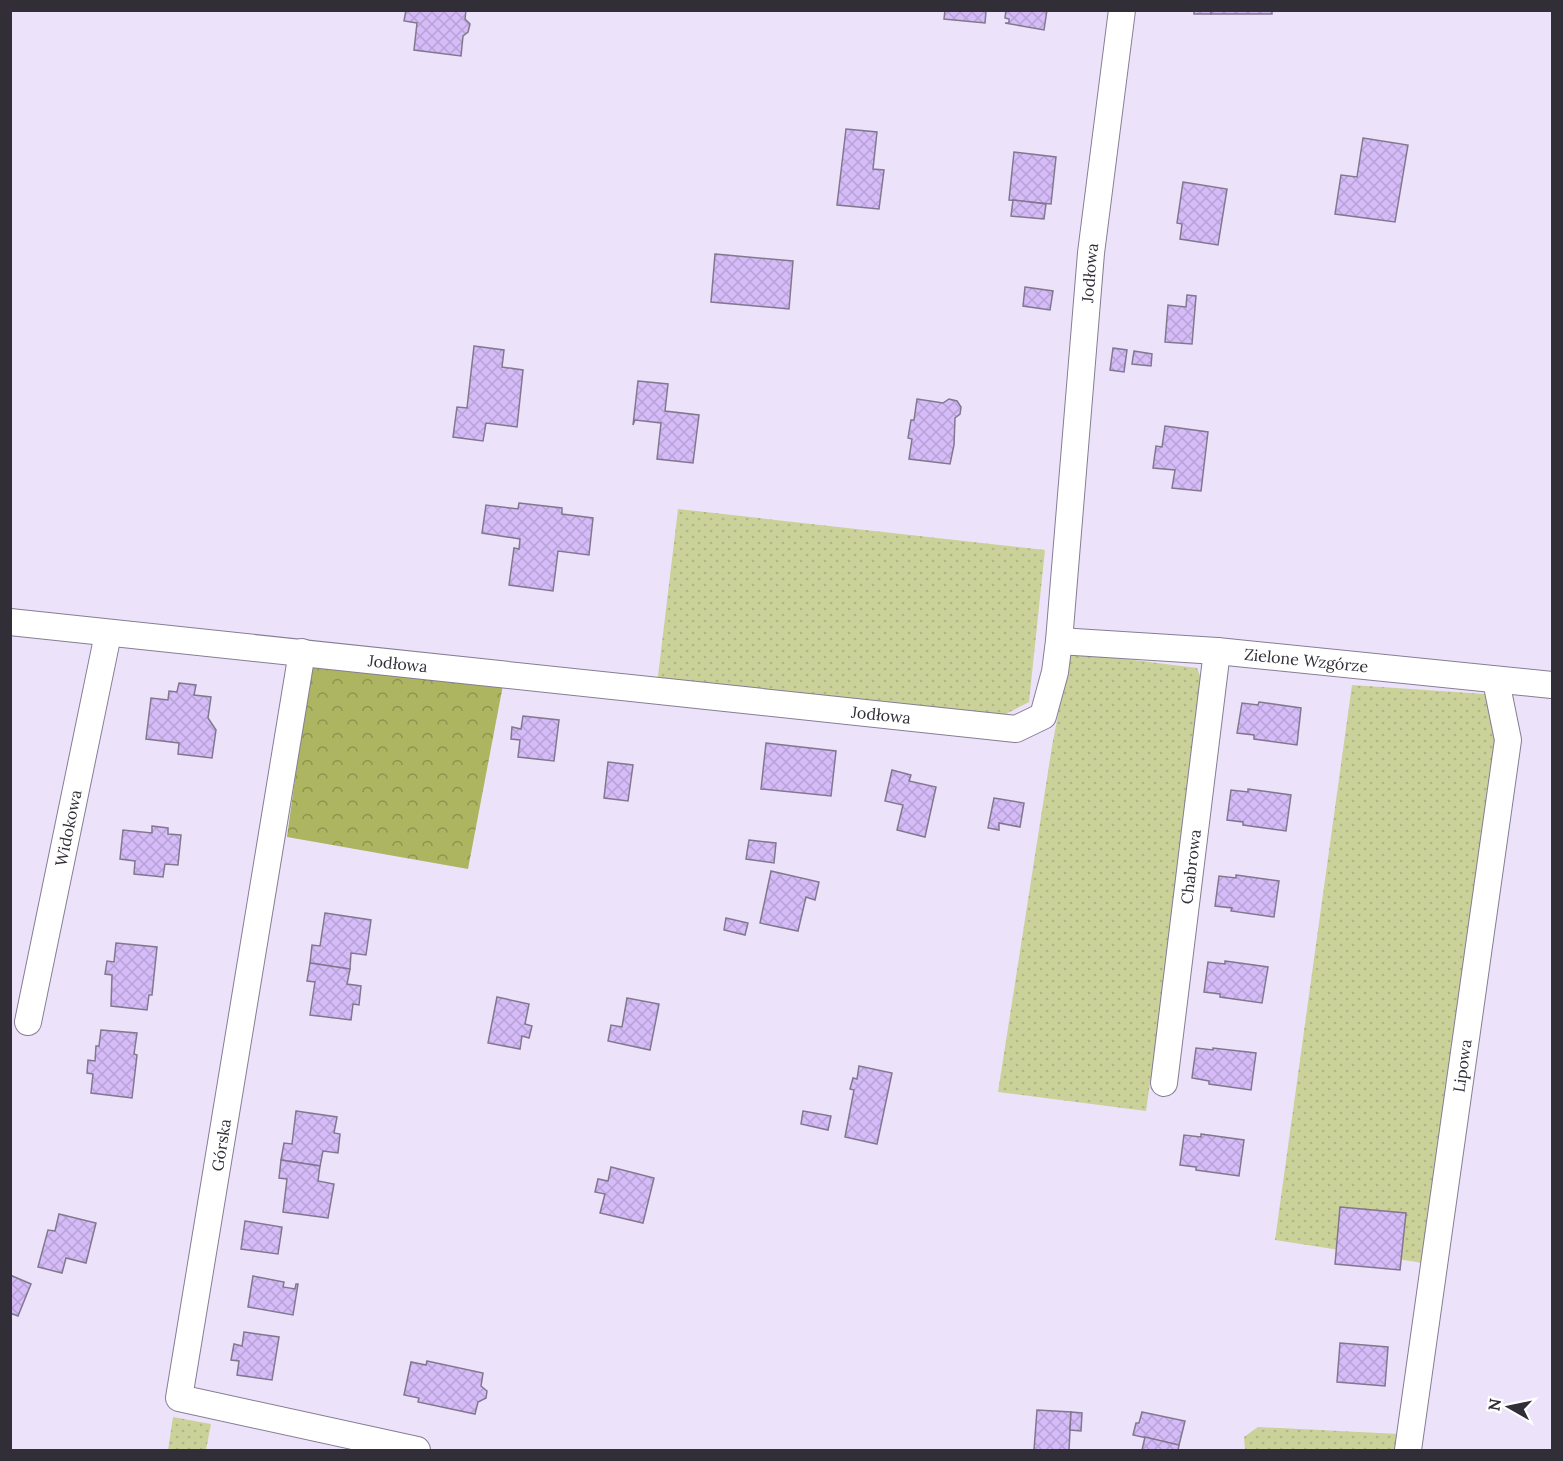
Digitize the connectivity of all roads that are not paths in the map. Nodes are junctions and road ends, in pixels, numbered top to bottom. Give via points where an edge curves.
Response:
1 (1122, 10) edge
2 (10, 622) edge
3 (108, 634) junction
4 (1059, 641) junction
5 (1217, 651) junction
6 (302, 652) junction
7 (1496, 681) junction
8 (1552, 685) edge
9 (28, 1022) dead end
10 (1164, 1083) dead end
11 (417, 1450) edge
12 (1408, 1450) edge

1 - 4 street, Jodłowa via 1092,253
2 - 3 street, Jodłowa
3 - 6 street, Jodłowa
3 - 9 street, Widokowa
4 - 5 street, Zielone Wzgórze
4 - 6 street, Jodłowa via 1043,716 1016,729
5 - 7 street, Zielone Wzgórze
5 - 10 street, Chabrowa
6 - 11 street, Górska via 179,1398
7 - 8 street, Zielone Wzgórze
7 - 12 street, Lipowa via 1508,740

